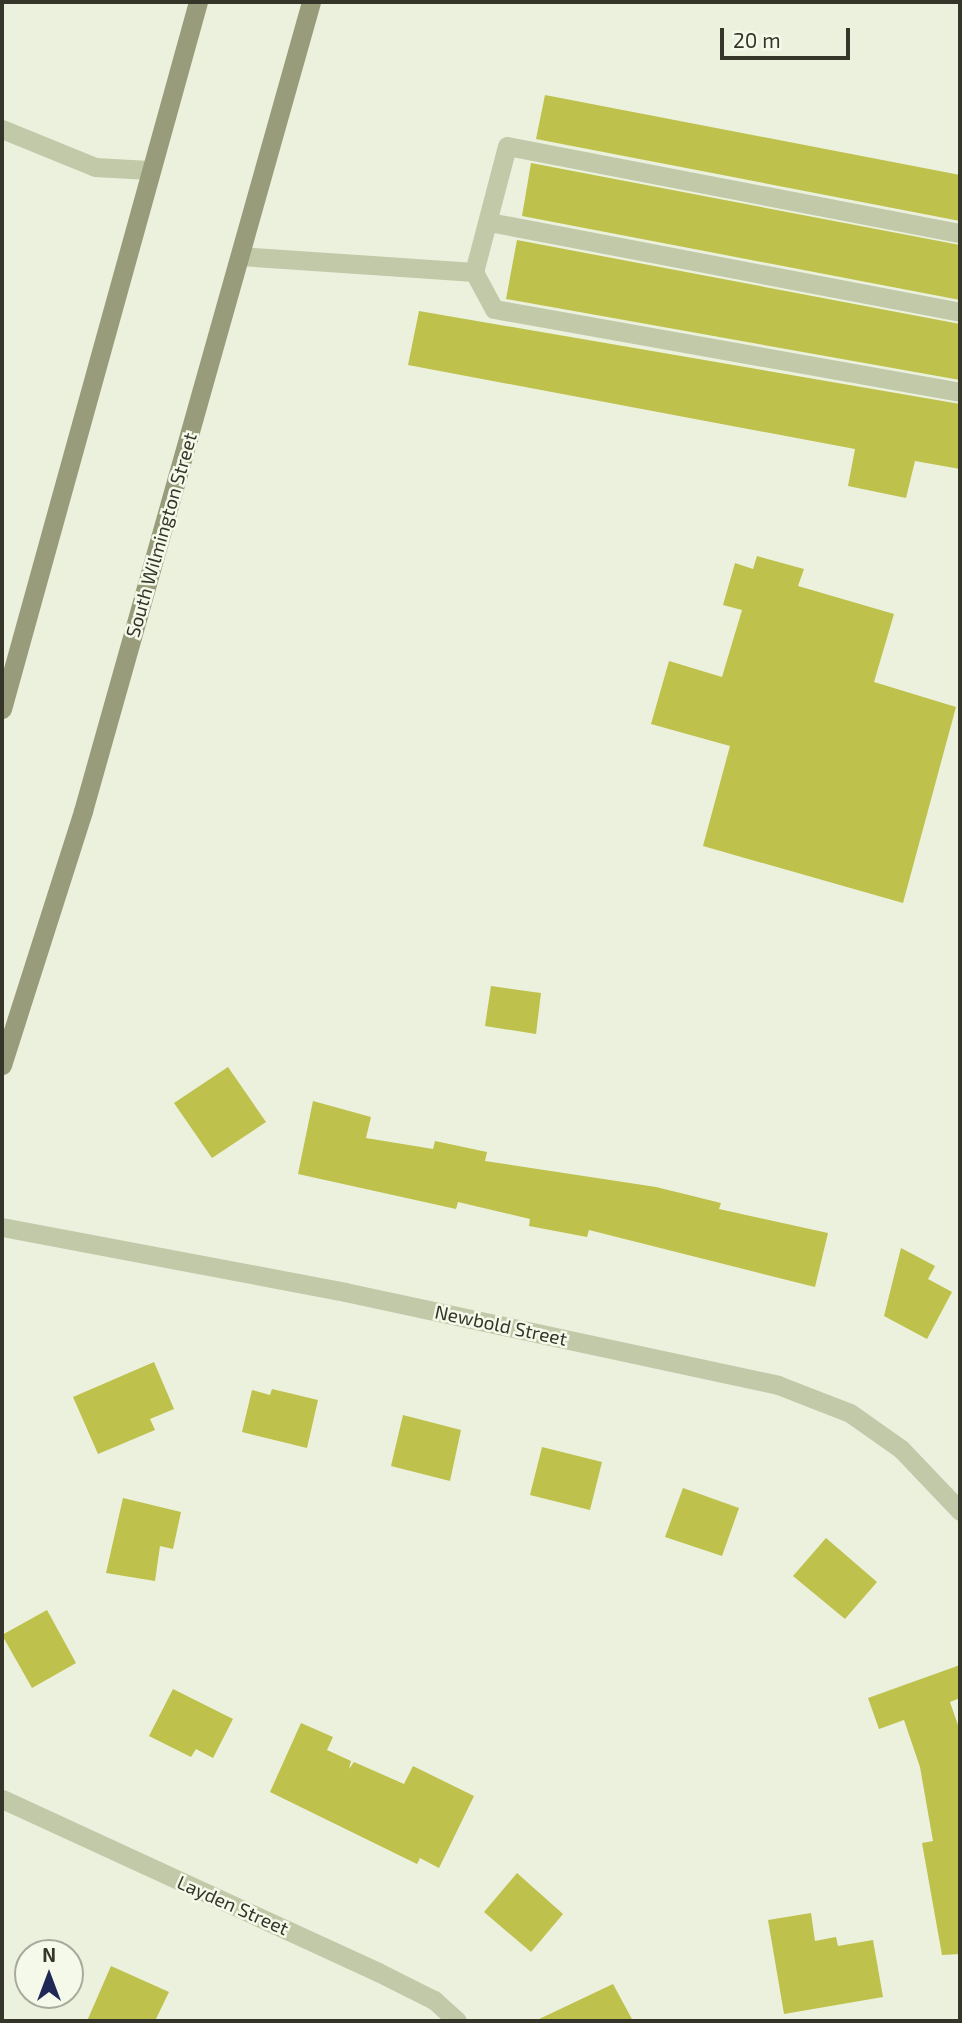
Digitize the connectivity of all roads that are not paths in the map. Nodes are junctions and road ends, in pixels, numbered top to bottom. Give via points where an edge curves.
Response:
1 (198, 2) edge
2 (311, 2) edge
3 (2, 129) edge
4 (149, 170) junction
5 (489, 222) junction
6 (960, 233) edge
7 (240, 256) junction
8 (474, 272) junction
9 (960, 312) edge
10 (960, 392) edge
11 (2, 709) edge
12 (2, 1065) edge
13 (2, 1227) edge
14 (960, 1511) edge
15 (2, 1799) edge
16 (457, 2021) edge

1 - 4 main road
2 - 7 main road, South Wilmington Street
3 - 4 street via 95,167
4 - 11 main road
5 - 6 street via 508,146
5 - 8 street
5 - 9 street
7 - 8 street
7 - 12 main road, South Wilmington Street via 83,811
8 - 10 street via 494,309
13 - 14 street, Newbold Street via 345,1292 778,1385 850,1413 901,1449
15 - 16 street, Layden Street via 378,1972 434,2000

